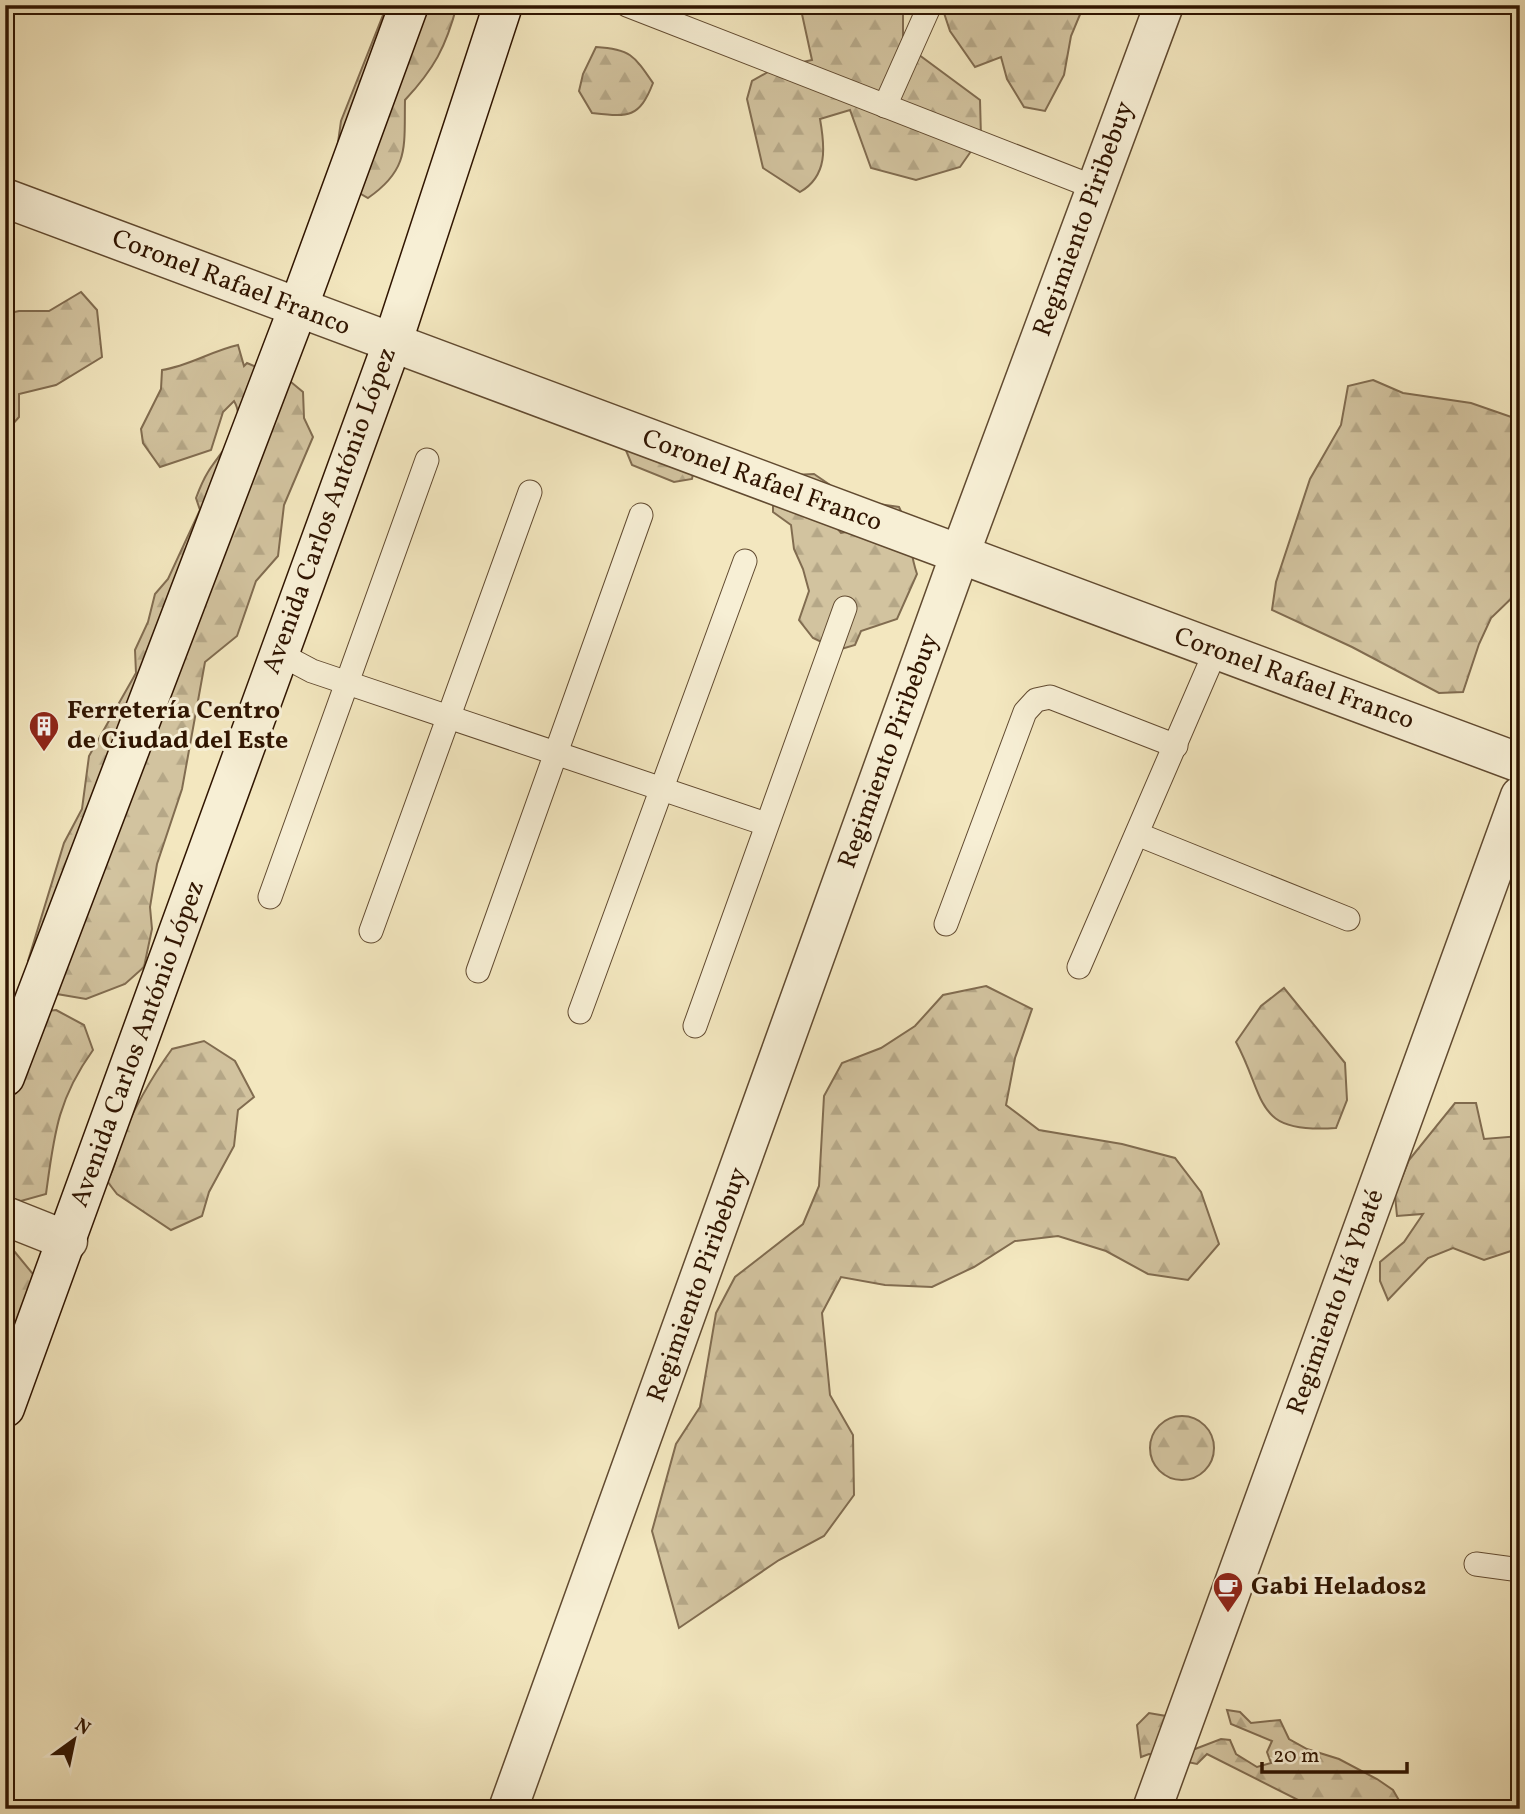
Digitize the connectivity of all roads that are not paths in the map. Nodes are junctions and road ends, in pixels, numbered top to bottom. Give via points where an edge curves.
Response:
1 (409, 5) edge
2 (503, 5) edge
3 (627, 5) edge
4 (930, 5) edge
5 (1164, 5) edge
6 (885, 106) junction
7 (1096, 188) junction
8 (5, 198) edge
9 (298, 308) junction
10 (392, 344) junction
11 (427, 460) dead end
12 (530, 492) dead end
13 (642, 516) dead end
14 (960, 554) junction
15 (745, 561) dead end
16 (845, 608) dead end
17 (1216, 650) junction
18 (278, 653) junction
19 (348, 682) junction
20 (446, 716) junction
21 (1176, 746) junction
22 (557, 753) junction
23 (1520, 763) edge
24 (660, 788) junction
25 (1520, 796) edge
26 (766, 824) junction
27 (1137, 834) junction
28 (270, 898) dead end
29 (1348, 919) dead end
30 (946, 924) dead end
31 (371, 931) dead end
32 (1079, 967) dead end
33 (478, 971) dead end
34 (580, 1012) dead end
35 (695, 1026) dead end
36 (5, 1077) edge
37 (5, 1216) edge
38 (68, 1241) junction
39 (5, 1408) edge
40 (1476, 1564) dead end
41 (1520, 1570) edge
42 (508, 1809) edge
43 (1152, 1809) edge

1 - 9 street
2 - 10 street, Avenida Carlos António López
3 - 6 lane
4 - 6 lane
5 - 7 street, Regimiento Piribebuy
6 - 7 lane
7 - 14 street, Regimiento Piribebuy
8 - 9 street, Coronel Rafael Franco
9 - 10 street, Coronel Rafael Franco
9 - 36 street
10 - 14 street, Coronel Rafael Franco
10 - 18 street, Avenida Carlos António López
11 - 19 lane
12 - 20 lane
13 - 22 lane
14 - 17 street, Coronel Rafael Franco
14 - 42 street, Regimiento Piribebuy
15 - 24 lane
16 - 26 lane
17 - 21 lane
17 - 23 street, Coronel Rafael Franco
18 - 19 lane via 312,671
18 - 38 street, Avenida Carlos António López
19 - 20 lane
19 - 28 lane
20 - 22 lane
20 - 31 lane
21 - 27 lane
21 - 30 lane via 1050,697 1036,701 1026,712
22 - 24 lane
22 - 33 lane
24 - 26 lane
24 - 34 lane
25 - 43 street, Regimiento Itá Ybaté
26 - 35 lane
27 - 29 lane
27 - 32 lane
37 - 38 street
38 - 39 street, Avenida Carlos António López
40 - 41 lane

